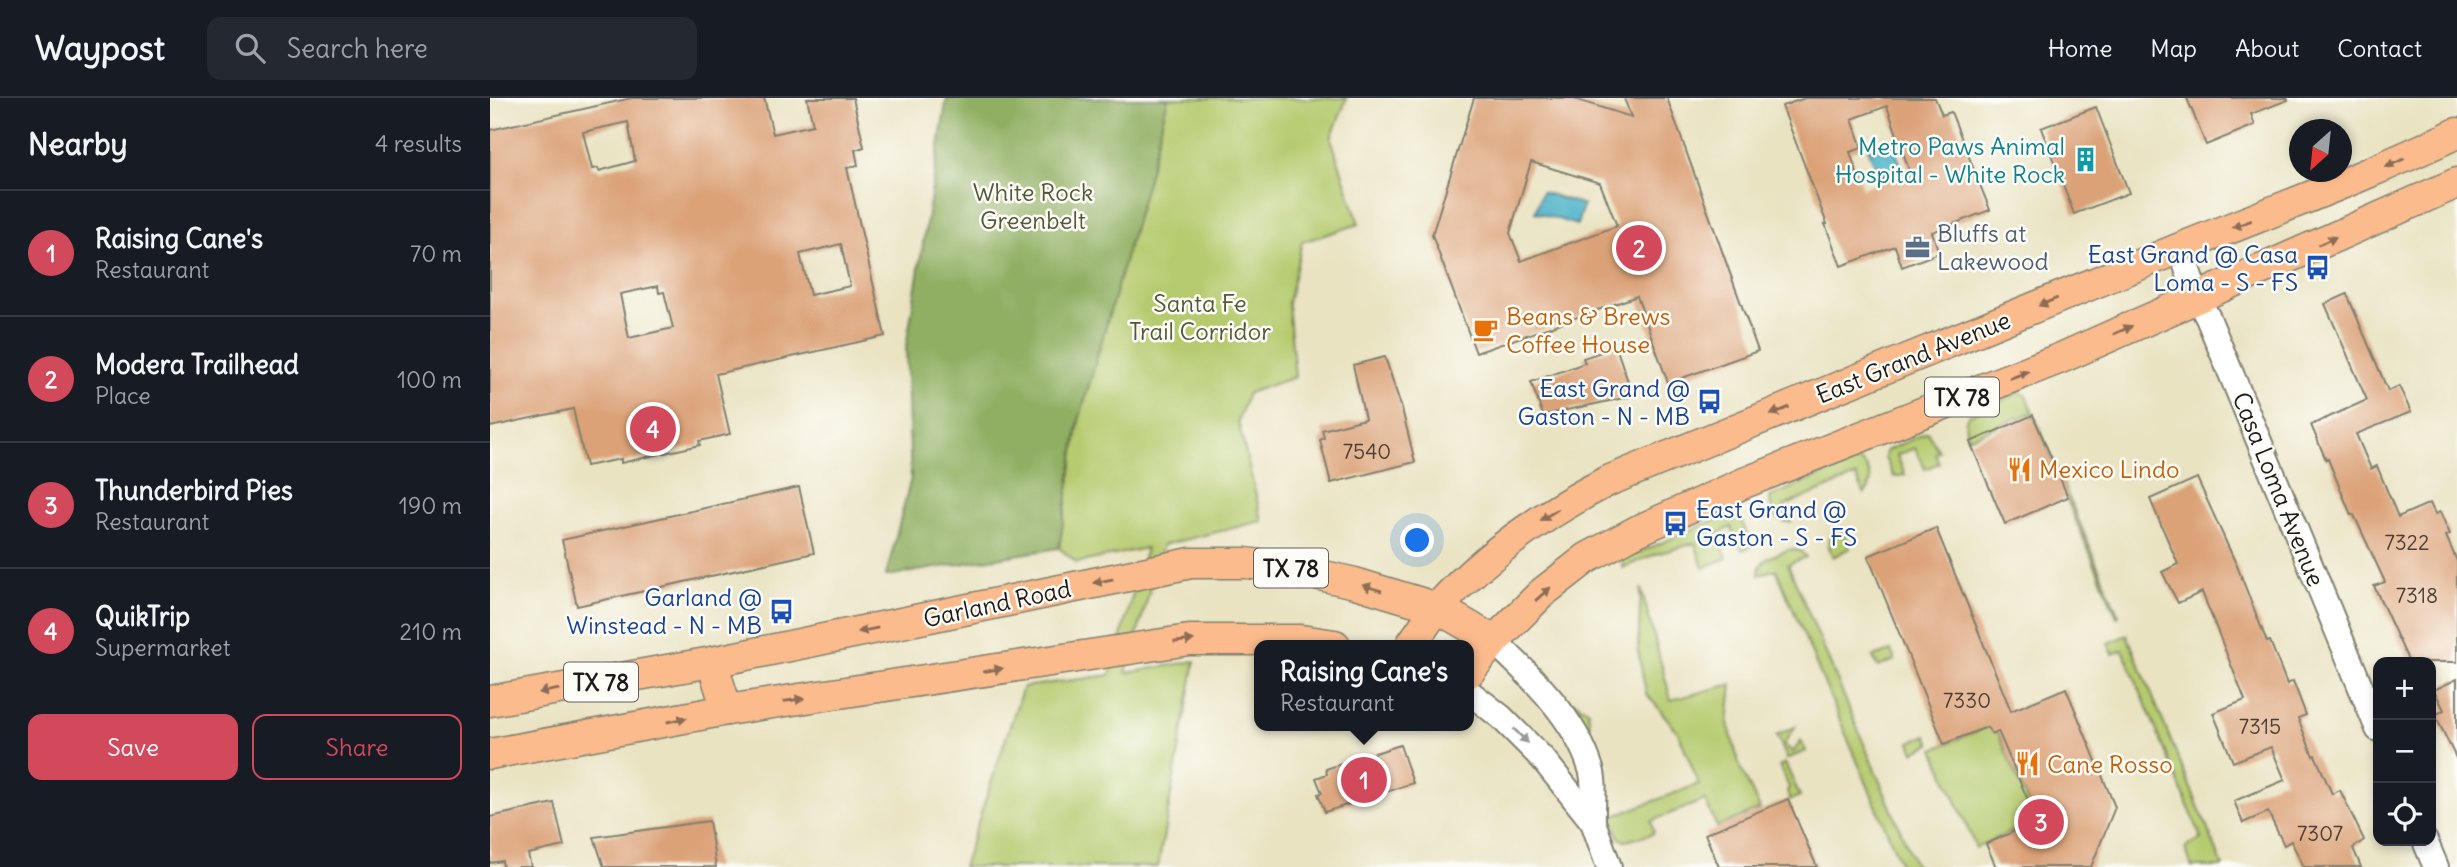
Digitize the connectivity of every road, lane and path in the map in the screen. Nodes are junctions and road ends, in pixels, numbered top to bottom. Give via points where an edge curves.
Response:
1 (2457, 133) edge
2 (2457, 183) edge
3 (2179, 248) junction
4 (2197, 297) junction
5 (1438, 608) junction
6 (1254, 640) edge
7 (1254, 640) edge
8 (1301, 640) edge
9 (1415, 640) edge
10 (1494, 641) junction
11 (712, 662) junction
12 (1474, 666) edge
13 (1474, 696) edge
14 (490, 701) edge
15 (727, 710) junction
16 (2374, 720) edge
17 (490, 754) edge
18 (1593, 822) junction
19 (2427, 846) edge
20 (1609, 867) edge
21 (2436, 867) edge

1 -> 3 main road, East Grand Avenue / TX 78 via 2329,191
4 -> 2 main road, TX 78
3 - 4 street, Casa Loma Avenue
3 -> 5 main road, East Grand Avenue / TX 78 via 1608,481 1529,528 1476,569
10 -> 4 main road, TX 78 via 1542,593 1587,558 1637,531 1780,468 2038,368
4 - 16 street, Casa Loma Avenue
5 - 9 main road, East Grand Avenue / TX 78
5 - 10 main road, Garland Road / TX 78
5 -> 11 main road, Garland Road / TX 78 via 1293,569 1191,563
15 -> 6 main road, TX 78 via 1189,640
7 -> 8 main road, TX 78
10 - 12 main road, TX 78
10 - 18 street via 1535,680 1570,726 1592,770
11 -> 14 main road, Garland Road / TX 78
11 - 15 main road
13 -> 18 street via 1543,759
17 -> 15 main road, TX 78
18 - 20 street
19 - 21 street

